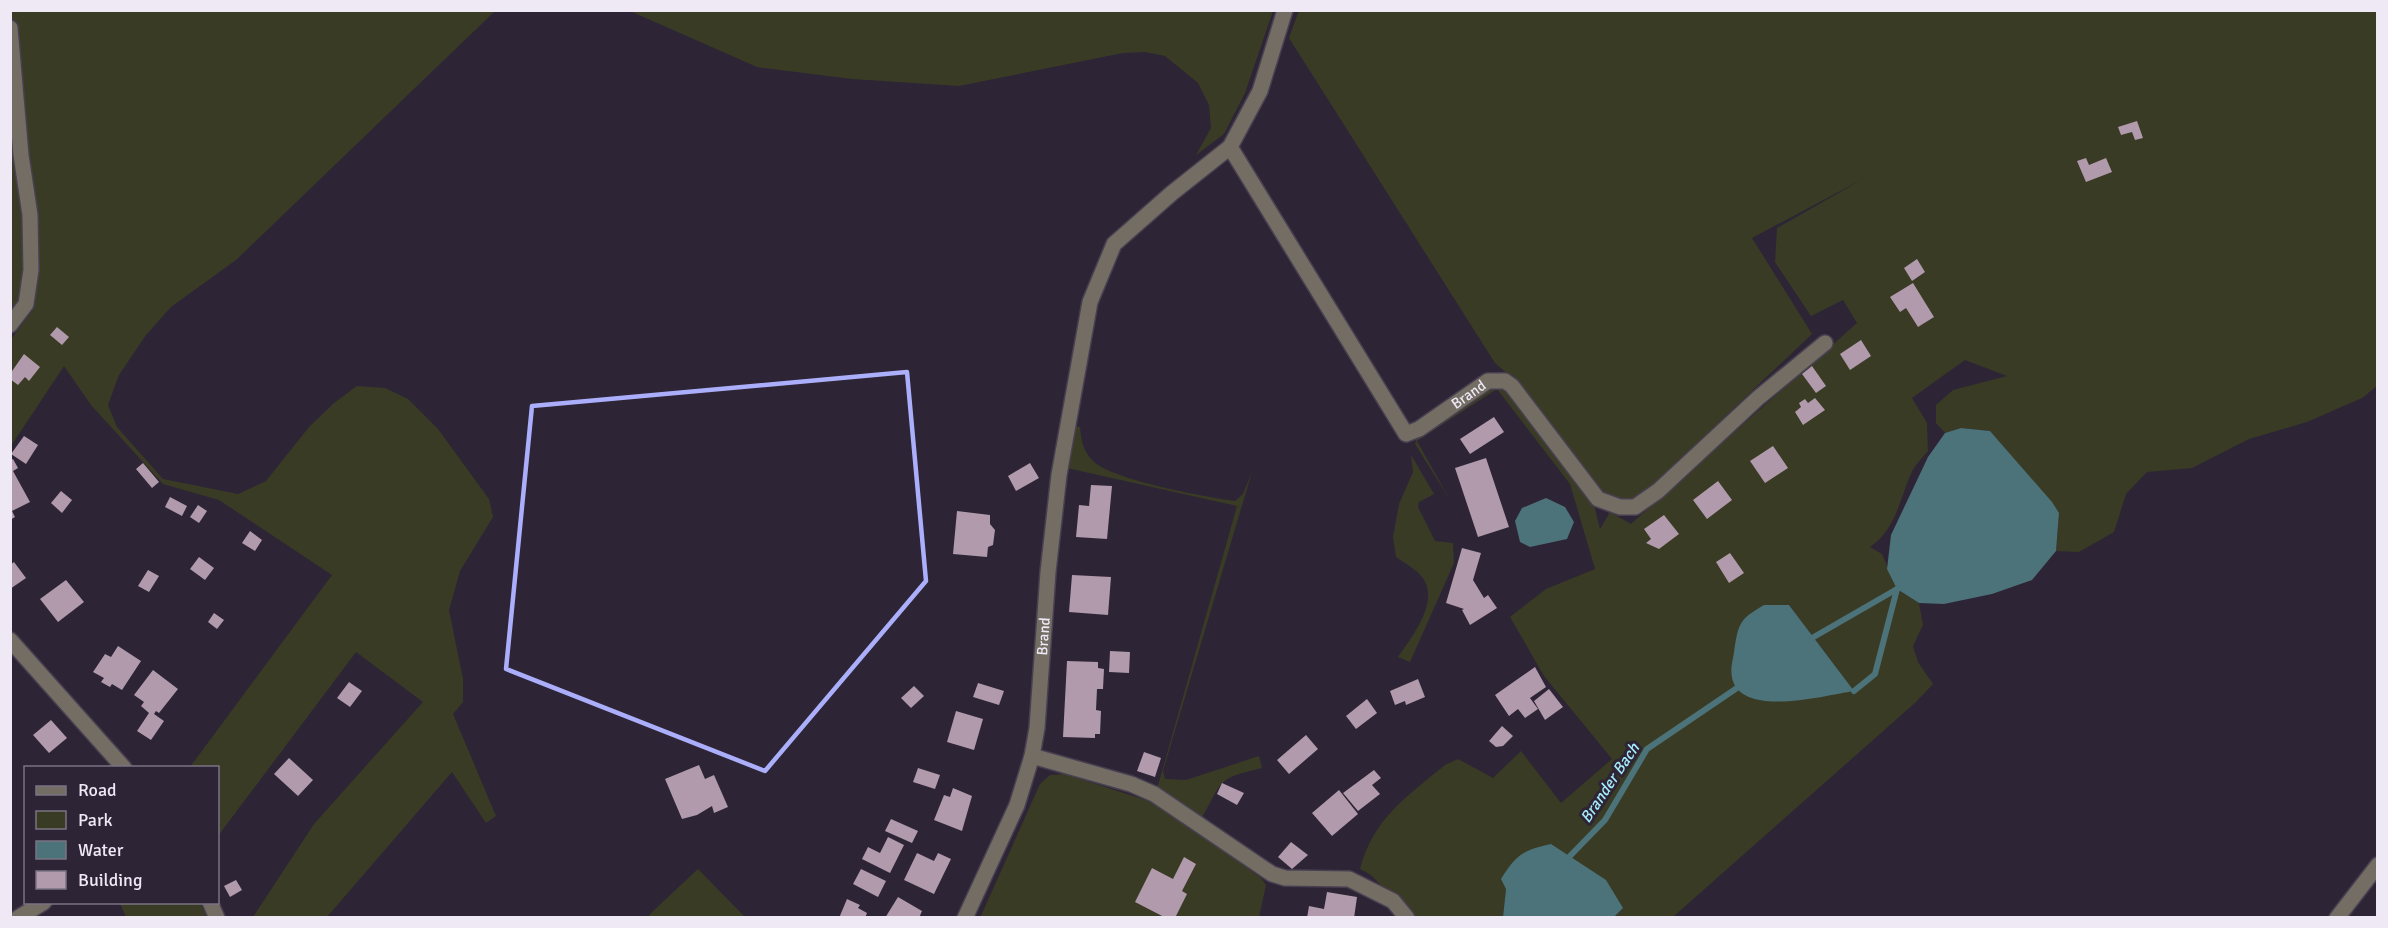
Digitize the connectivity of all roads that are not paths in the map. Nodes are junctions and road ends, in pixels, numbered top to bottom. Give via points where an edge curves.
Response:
1 (1285, 10) edge
2 (10, 28) edge
3 (1230, 147) junction
4 (10, 325) edge
5 (1825, 343) dead end
6 (10, 640) edge
7 (1032, 756) junction
8 (122, 766) edge
9 (2378, 865) edge
10 (42, 904) edge
11 (210, 904) edge
12 (18, 918) edge
13 (217, 918) edge
14 (965, 918) edge
15 (1407, 918) edge
16 (2337, 918) edge

1 - 3 street, Brand via 1260,91
2 - 4 street via 30,215 31,270 26,304
3 - 5 street, Brand via 1406,434 1488,381 1505,381 1598,498 1609,504 1635,507 1658,491 1758,398
3 - 7 street, Brand via 1114,244 1090,302 1059,475
6 - 8 street
7 - 14 street, Brand via 1017,805
7 - 15 street via 1131,784 1154,794 1272,874 1285,878 1349,879 1393,901
9 - 16 street
10 - 12 street
11 - 13 street

